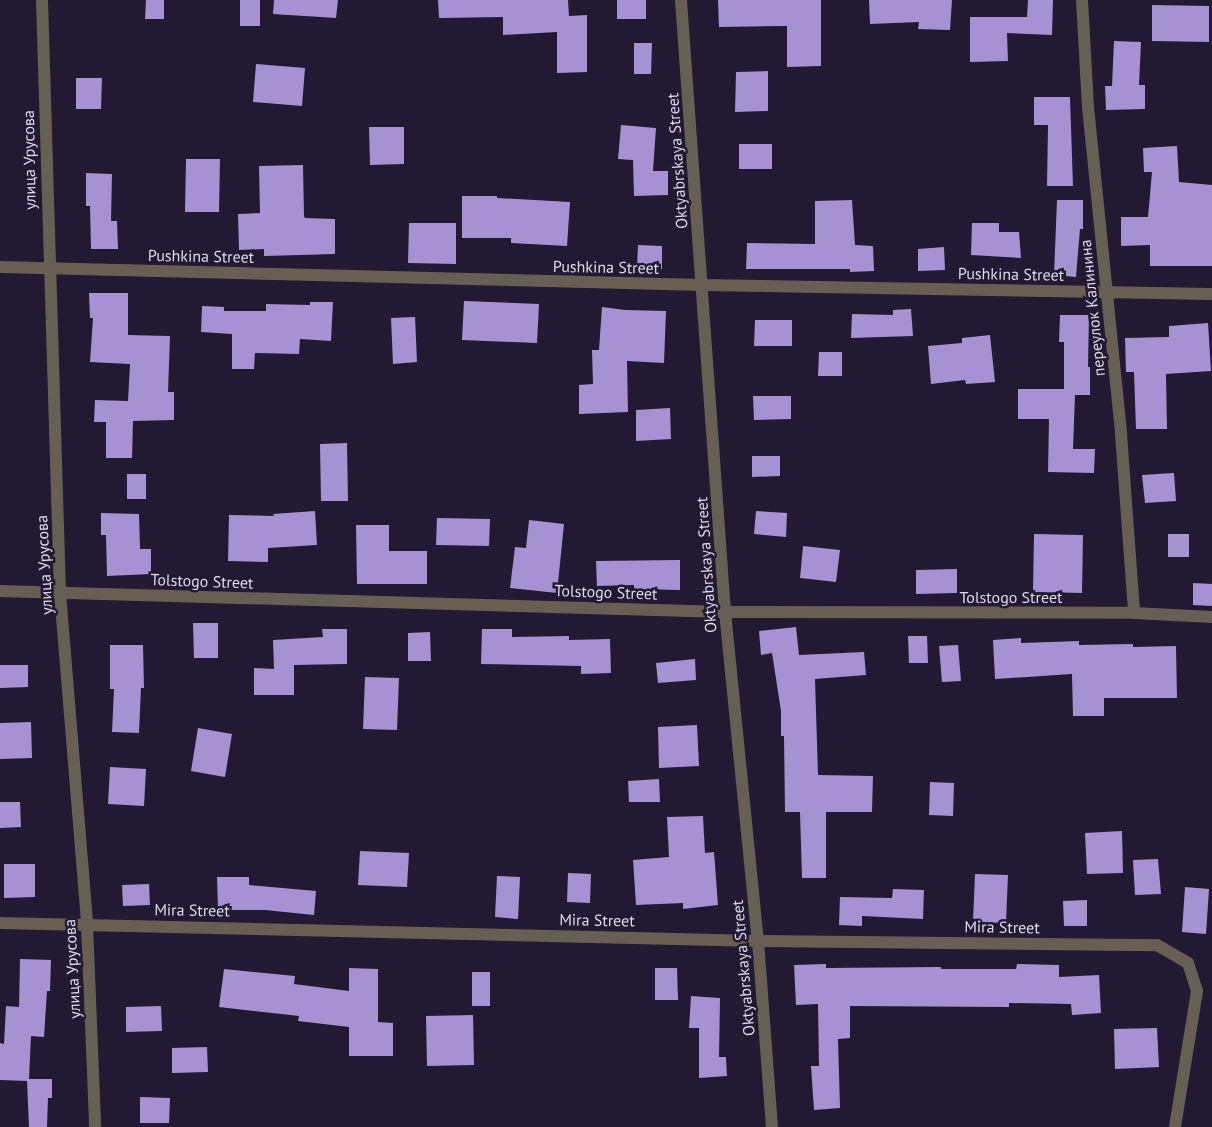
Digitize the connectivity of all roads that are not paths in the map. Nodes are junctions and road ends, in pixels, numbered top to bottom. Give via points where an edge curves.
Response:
1 (42, 0) edge
2 (681, 0) edge
3 (1082, 0) edge
4 (0, 267) edge
5 (48, 269) junction
6 (703, 286) junction
7 (1106, 292) junction
8 (1212, 294) edge
9 (0, 591) edge
10 (60, 593) junction
11 (725, 612) junction
12 (1134, 614) junction
13 (1212, 617) edge
14 (0, 923) edge
15 (87, 924) junction
16 (758, 941) junction
17 (96, 1127) edge
18 (772, 1127) edge
19 (1175, 1127) edge

1 - 5 street, улица Урусова
2 - 6 street, Oktyabrskaya Street
3 - 7 street, переулок Калинина via 1088,108
4 - 5 street, Pushkina Street
5 - 6 street, Pushkina Street
5 - 10 street, улица Урусова
6 - 7 street, Pushkina Street
6 - 11 street, Oktyabrskaya Street
7 - 8 street, Pushkina Street
7 - 12 street, переулок Калинина via 1121,434
9 - 10 street, Tolstogo Street
10 - 11 street, Tolstogo Street
10 - 15 street, улица Урусова
11 - 12 street, Tolstogo Street
11 - 16 street, Oktyabrskaya Street
12 - 13 street, Tolstogo Street
14 - 15 street, Mira Street
15 - 16 street, Mira Street
15 - 17 street, улица Урусова
16 - 18 street, Oktyabrskaya Street
16 - 19 street, Mira Street via 1157,945 1188,963 1197,991

